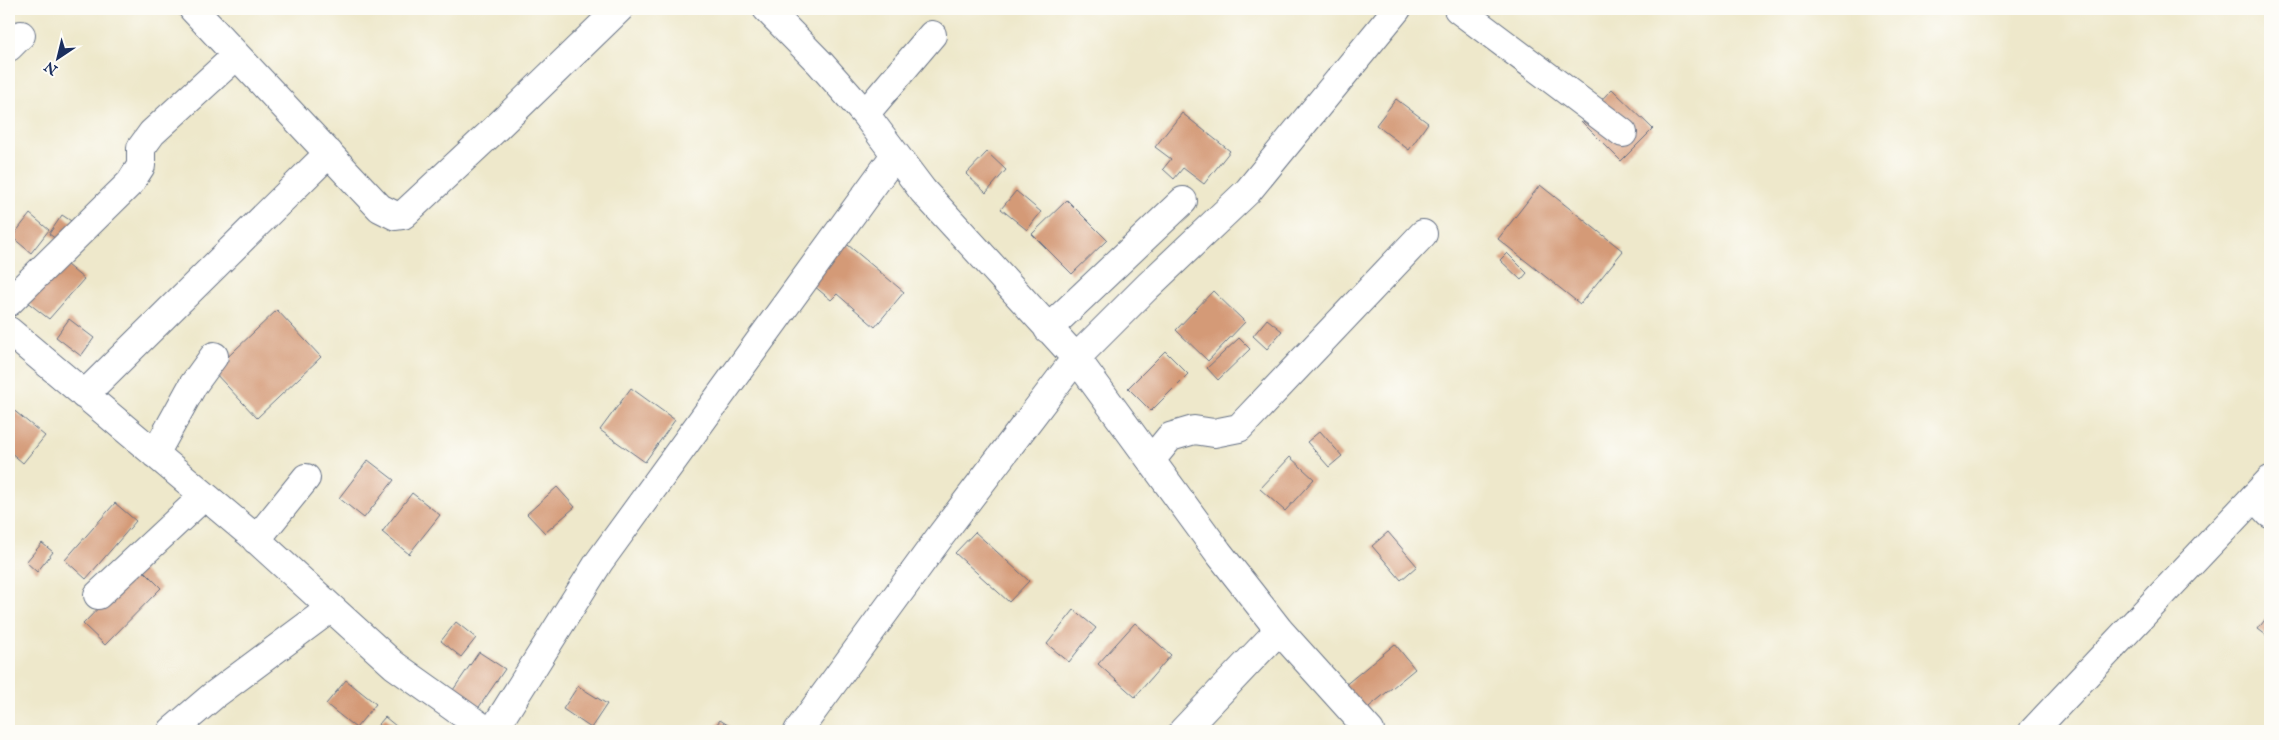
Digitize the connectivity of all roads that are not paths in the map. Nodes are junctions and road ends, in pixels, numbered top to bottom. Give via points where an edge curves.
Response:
1 (193, 9) edge
2 (619, 9) edge
3 (769, 9) edge
4 (1397, 9) edge
5 (1458, 9) edge
6 (932, 35) dead end
7 (236, 56) junction
8 (865, 114) junction
9 (1622, 133) dead end
10 (329, 153) junction
11 (895, 155) junction
12 (1183, 201) dead end
13 (1423, 234) dead end
14 (9, 302) edge
15 (1048, 329) junction
16 (9, 331) edge
17 (214, 356) dead end
18 (1076, 358) junction
19 (84, 395) junction
20 (155, 454) junction
21 (1152, 459) junction
22 (306, 478) dead end
23 (204, 496) junction
24 (2265, 497) edge
25 (256, 540) junction
26 (98, 595) dead end
27 (331, 608) junction
28 (1279, 630) junction
29 (172, 731) edge
30 (487, 731) edge
31 (493, 731) edge
32 (798, 731) edge
33 (1184, 731) edge
34 (1370, 731) edge
35 (2033, 731) edge

1 - 7 street
2 - 10 street via 403,215 396,216 380,208
3 - 8 street
4 - 18 street via 1248,191
5 - 9 street
6 - 8 street
7 - 10 street
7 - 14 street via 152,133 141,148 141,166 130,183
8 - 11 street
10 - 19 street
11 - 15 street via 923,191
11 - 31 street via 599,562
12 - 15 street
13 - 21 street via 1239,428 1214,432 1194,430 1170,437
15 - 18 street
16 - 19 street
17 - 20 street via 192,385
18 - 21 street
18 - 32 street
19 - 20 street
20 - 23 street
21 - 28 street
22 - 25 street
23 - 25 street
23 - 26 street
24 - 35 street
25 - 27 street
27 - 29 street via 213,696
27 - 30 street via 394,665
28 - 33 street
28 - 34 street

